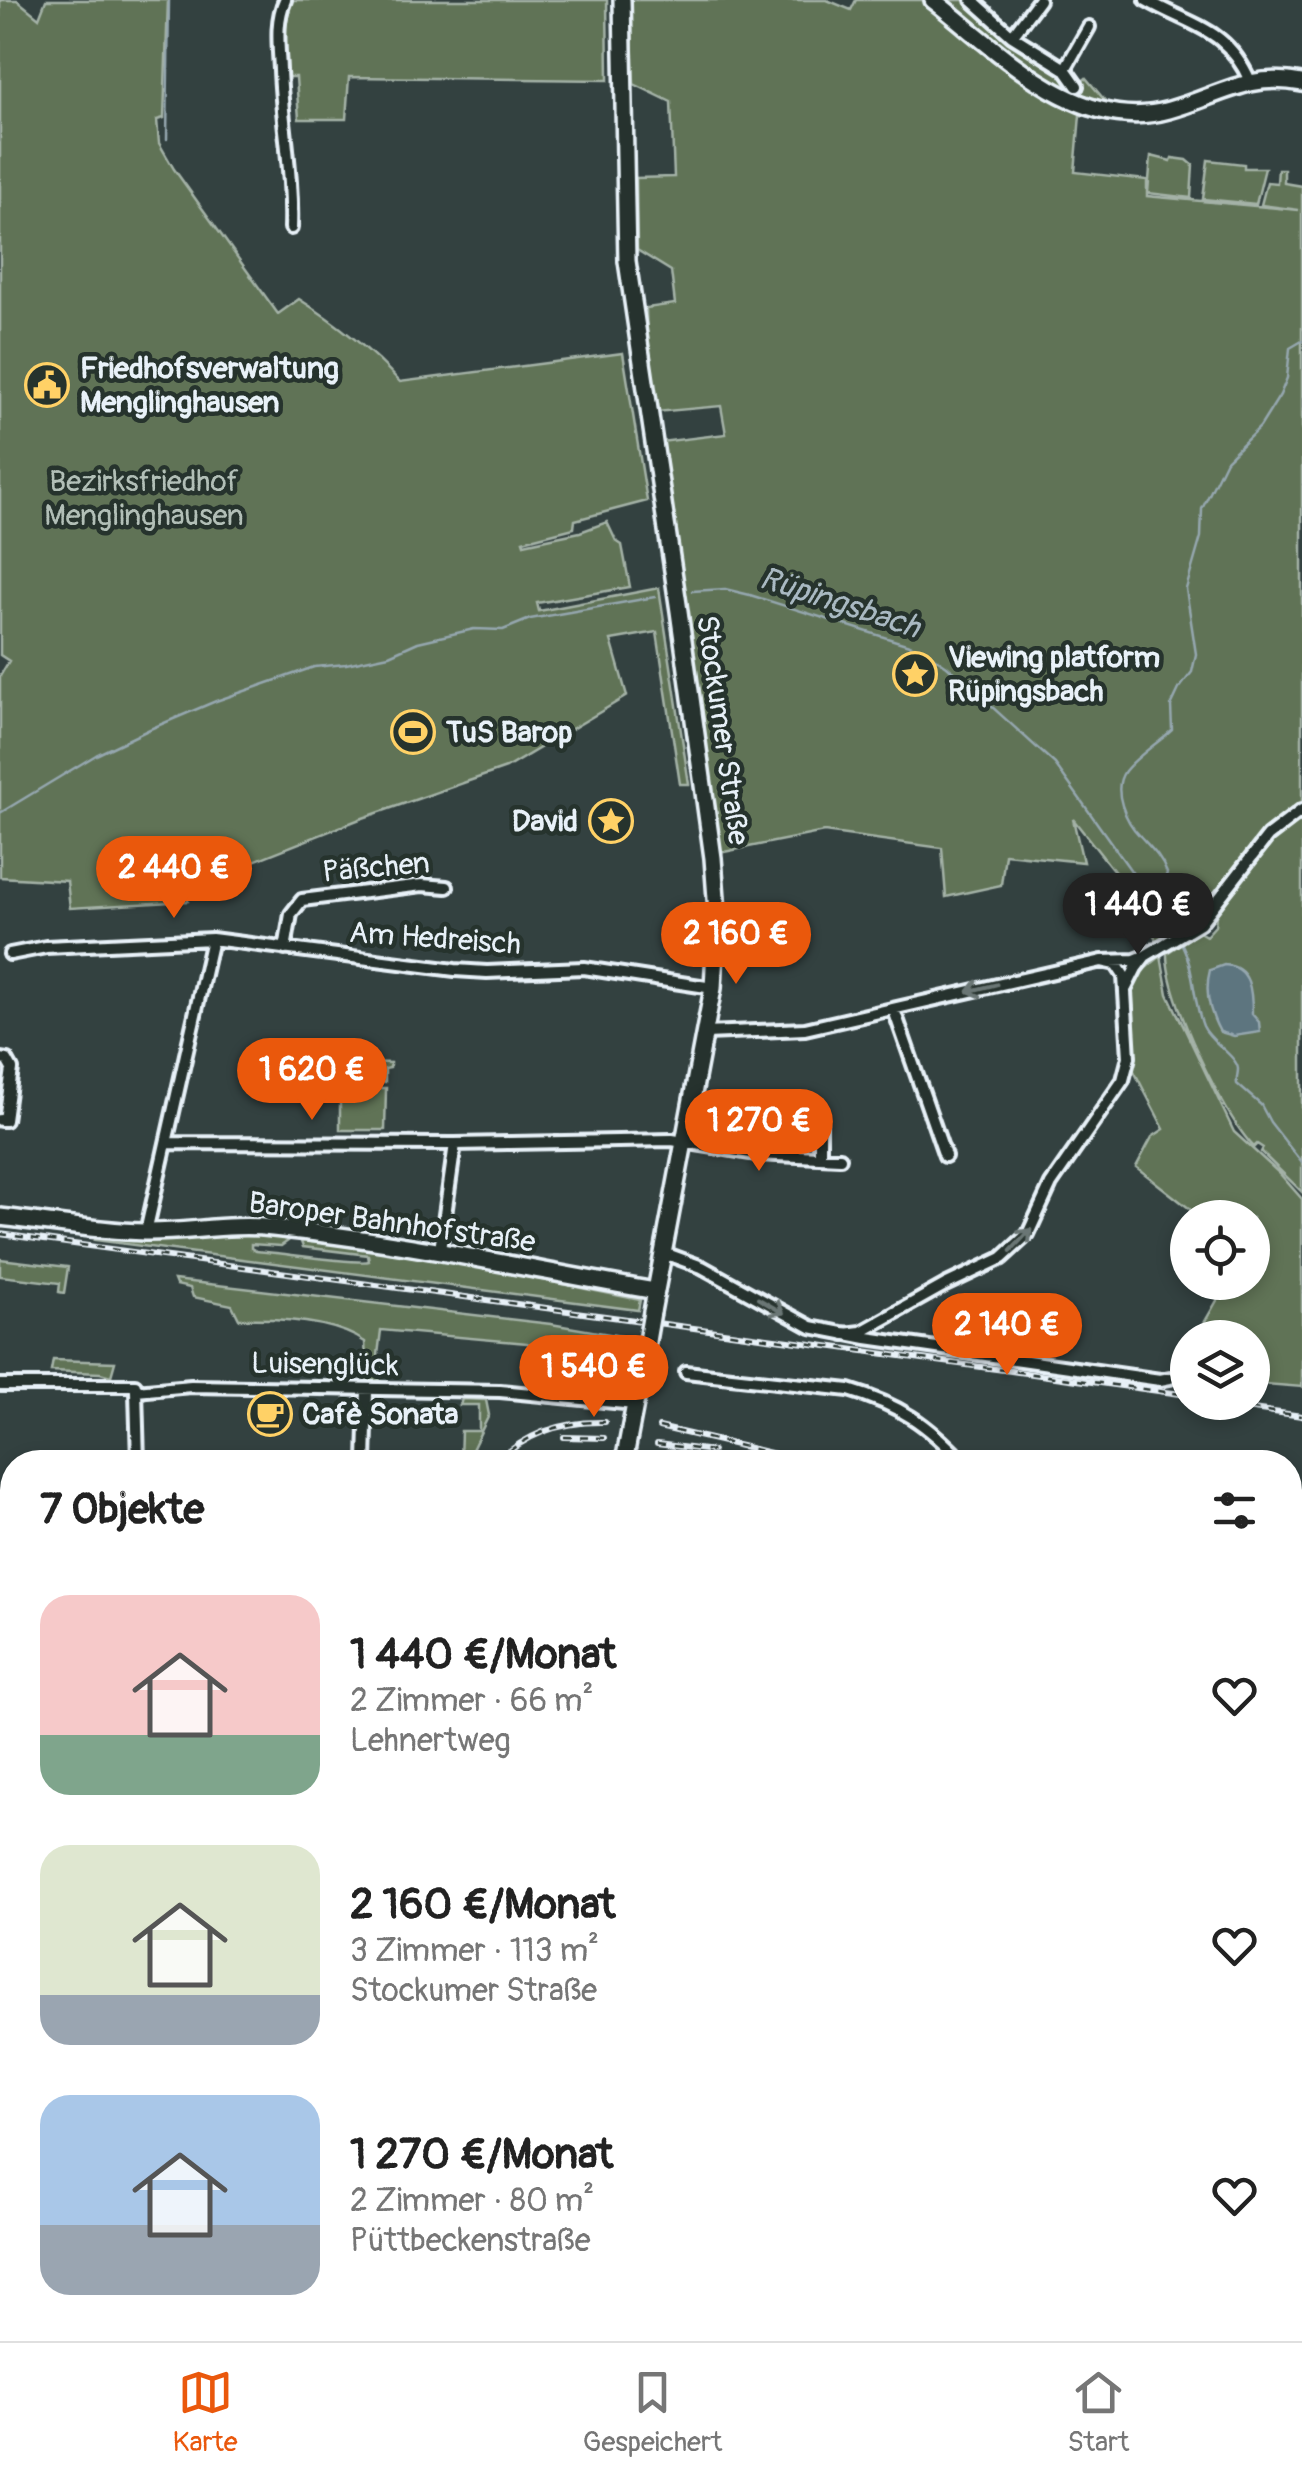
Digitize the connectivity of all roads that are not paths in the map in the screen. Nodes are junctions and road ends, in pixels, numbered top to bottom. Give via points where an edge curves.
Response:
1 (284, 0) edge
2 (622, 0) edge
3 (933, 0) edge
4 (972, 0) edge
5 (1039, 0) edge
6 (1146, 0) edge
7 (1089, 27) dead end
8 (1012, 36) junction
9 (1065, 70) junction
10 (1250, 81) junction
11 (1302, 83) edge
12 (1077, 86) dead end
13 (291, 228) dead end
14 (1302, 810) edge
15 (447, 886) dead end
16 (212, 939) junction
17 (285, 949) junction
18 (10, 954) dead end
19 (1146, 956) junction
20 (1102, 961) junction
21 (713, 988) junction
22 (1124, 994) junction
23 (894, 1010) junction
24 (705, 1033) junction
25 (3, 1059) edge
26 (0, 1120) edge
27 (820, 1124) dead end
28 (684, 1140) junction
29 (168, 1143) junction
30 (454, 1144) junction
31 (945, 1156) dead end
32 (820, 1157) junction
33 (840, 1158) dead end
34 (0, 1217) edge
35 (146, 1232) junction
36 (440, 1250) junction
37 (664, 1253) junction
38 (656, 1291) junction
39 (844, 1334) junction
40 (686, 1372) dead end
41 (1170, 1378) dead end
42 (0, 1389) edge
43 (367, 1390) junction
44 (136, 1391) junction
45 (635, 1404) junction
46 (138, 1450) edge
47 (365, 1450) edge
48 (626, 1450) edge
49 (950, 1450) edge

1 - 13 street via 278,31
2 - 21 main road, Stockumer Straße via 626,248 713,858
3 - 10 main road via 1036,79 1094,108 1160,112
4 - 8 street
5 - 8 street
6 - 10 street via 1220,37
7 - 9 street
8 - 9 street
9 - 12 street
10 - 11 main road
14 - 19 street via 1268,836 1200,922
15 - 17 street, Päßchen via 302,900 291,914
16 - 17 street, Am Hedreisch
16 - 18 street, Am Hedreisch
16 - 29 street
17 - 21 street, Am Hedreisch via 487,972 584,968
19 - 20 street
19 - 22 street
20 - 22 street via 1122,970
20 -> 23 street
21 - 24 main road, Stockumer Straße
39 -> 22 street via 862,1332 1002,1258 1028,1234 1050,1184 1122,1080 1129,1057
23 - 24 street via 805,1029
23 - 31 street
24 - 28 main road, Stockumer Straße
25 - 26 street via 12,1070
27 - 32 street
28 - 30 street
28 - 32 street
28 - 37 main road, Stockumer Straße
29 - 30 street
29 - 35 street
30 - 36 street
32 - 33 street
34 - 35 main road, Baroper Bahnhofstraße
35 - 36 main road, Baroper Bahnhofstraße via 255,1226
36 - 38 main road, Baroper Bahnhofstraße
37 - 38 main road, Stockumer Straße
37 -> 39 street via 811,1327
38 - 45 main road, Stockumer Straße, bridge
39 - 41 street
40 - 49 street via 870,1396 918,1419
42 - 44 street, Luisenglück via 136,1385
43 - 44 street, Luisenglück
43 - 45 street, Luisenglück via 528,1392
43 - 47 street
44 - 46 street
45 - 48 main road, Stockumer Straße

